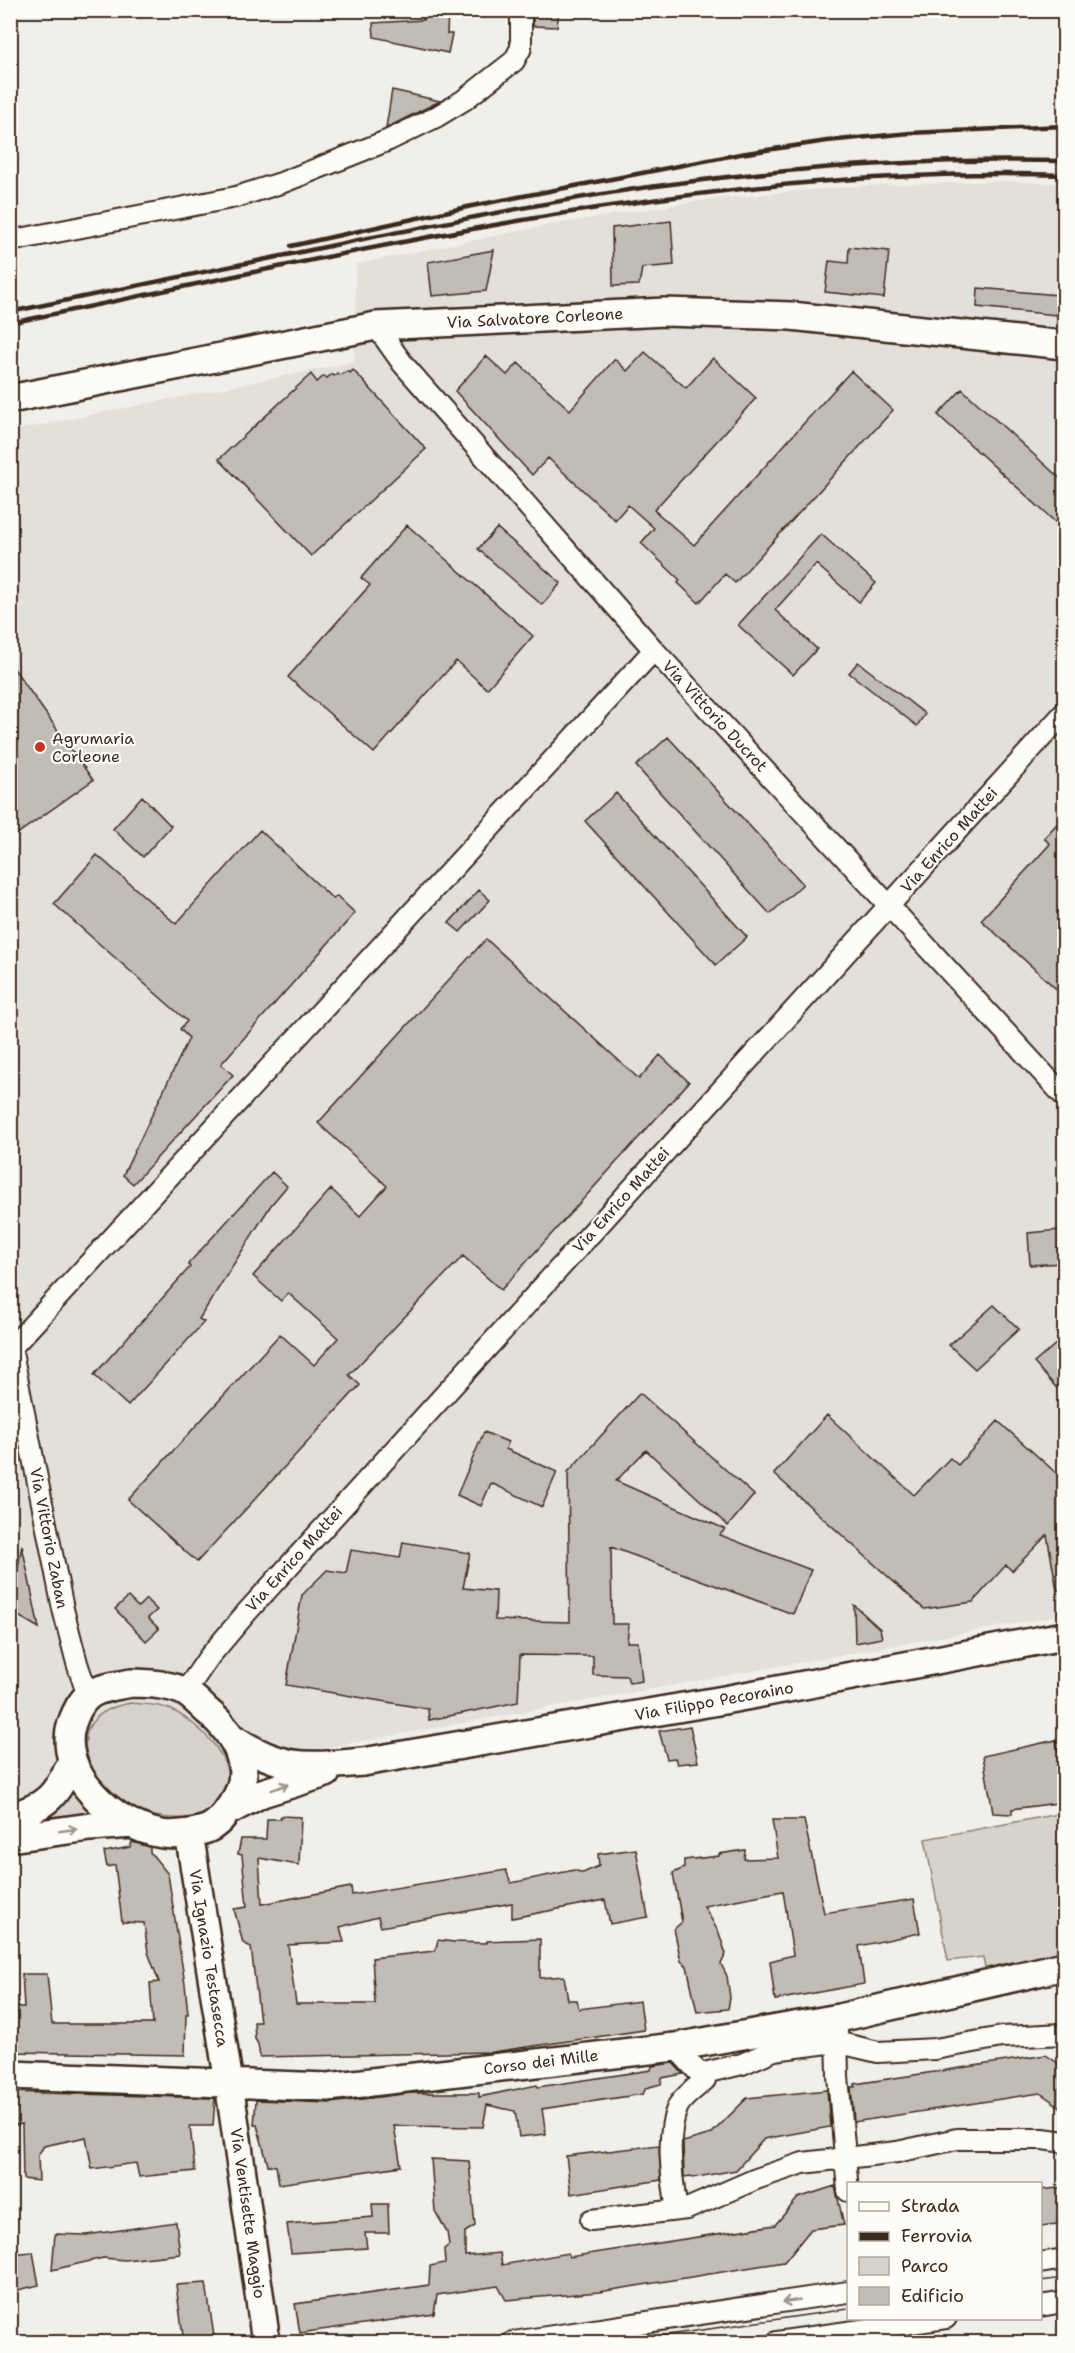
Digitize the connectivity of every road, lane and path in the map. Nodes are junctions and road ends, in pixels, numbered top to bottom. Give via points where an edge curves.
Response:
1 (521, 10) edge
2 (10, 241) edge
3 (376, 326) junction
4 (1065, 345) edge
5 (10, 399) edge
6 (654, 650) junction
7 (1065, 713) edge
8 (889, 905) junction
9 (1065, 1096) edge
10 (11, 1345) edge
11 (1065, 1636) edge
12 (185, 1692) junction
13 (88, 1696) junction
14 (231, 1737) junction
15 (72, 1762) junction
16 (363, 1762) junction
17 (227, 1812) junction
18 (10, 1817) edge
19 (133, 1824) junction
20 (189, 1833) junction
21 (10, 1838) edge
22 (1065, 1966) edge
23 (837, 2030) junction
24 (1065, 2034) edge
25 (675, 2047) junction
26 (10, 2074) edge
27 (700, 2074) junction
28 (229, 2083) junction
29 (1065, 2142) edge
30 (845, 2157) junction
31 (848, 2182) edge
32 (677, 2210) junction
33 (591, 2220) dead end
34 (1065, 2259) edge
35 (1042, 2262) edge
36 (847, 2292) edge
37 (1065, 2302) edge
38 (1042, 2306) edge
39 (941, 2320) edge
40 (861, 2336) edge
41 (266, 2343) edge
42 (513, 2343) edge
43 (777, 2343) edge

1 - 2 street via 521,48 514,61 464,100 389,140 281,183 236,196
3 - 4 street, Via Salvatore Corleone via 665,312 791,316
3 - 5 street, Via Salvatore Corleone
3 - 6 street, Via Vittorio Ducrot via 403,364
6 - 8 street, Via Vittorio Ducrot
6 - 10 street
7 - 8 street, Via Enrico Mattei
8 - 9 street, Via Vittorio Ducrot
8 - 12 street, Via Enrico Mattei via 247,1612
10 - 13 street, Via Vittorio Zaban via 63,1609
11 - 16 street, Via Filippo Pecoraino
12 - 13 street via 132,1683
12 - 14 street via 216,1718
13 - 15 street via 75,1714 68,1734
14 - 16 street, Via Filippo Pecoraino via 275,1762 314,1767
14 - 17 street via 242,1758 243,1781 240,1795
15 - 18 street via 59,1787 36,1809
15 - 19 street via 93,1795 110,1812
17 -> 16 street, Via Filippo Pecoraino via 262,1793
17 - 20 street via 217,1823
19 - 20 street via 162,1834
21 -> 19 street
20 - 28 street, Via Ignazio Testasecca
22 - 23 street, Corso dei Mille
23 - 24 street via 878,2052 935,2049 1002,2037
23 - 25 street, Corso dei Mille
23 - 27 street via 742,2064
23 - 30 street
25 - 27 street
25 - 28 street, Corso dei Mille via 328,2087
26 - 28 street, Corso dei Mille
27 - 32 street via 705,2080 679,2104 673,2122 672,2178
28 - 41 street, Via Ventisette Maggio
29 - 30 street via 957,2139 897,2152
30 - 31 street
30 - 32 street via 803,2163
32 - 33 street
34 - 35 street
36 -> 42 street
37 - 38 street
39 - 40 street
40 - 43 street

